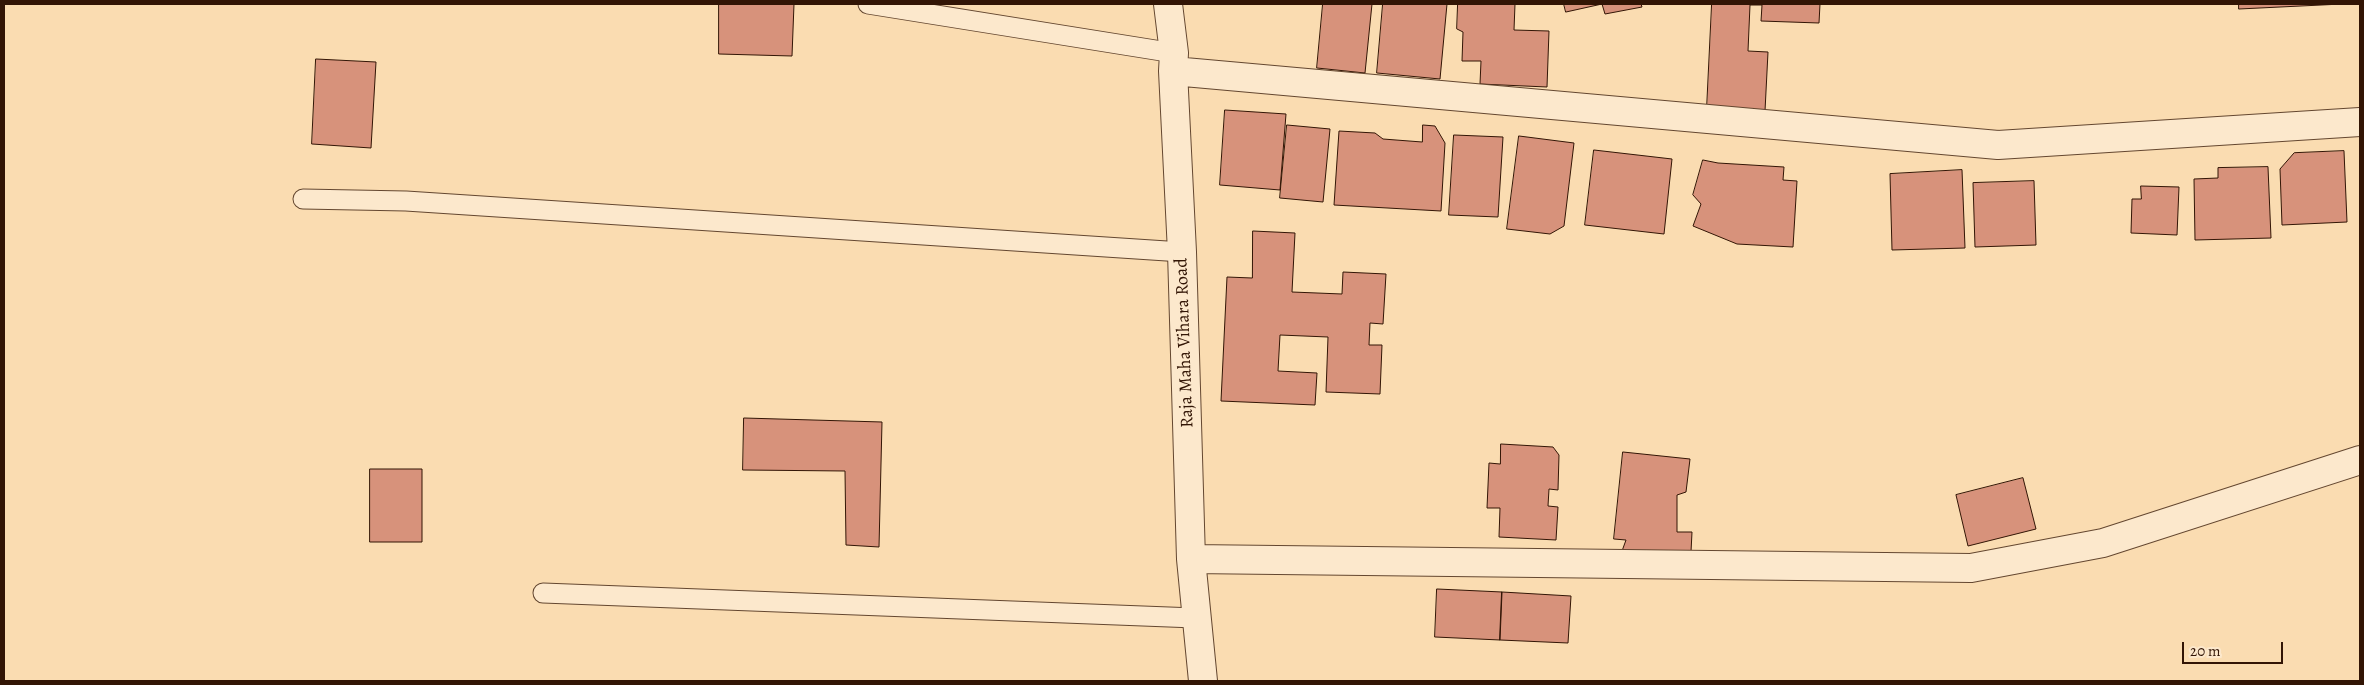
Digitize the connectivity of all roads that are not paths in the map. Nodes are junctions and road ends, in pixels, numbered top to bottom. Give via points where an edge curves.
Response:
1 (868, 4) edge
2 (1168, 4) edge
3 (1174, 62) junction
4 (2360, 122) edge
5 (303, 198) dead end
6 (1182, 252) junction
7 (2360, 460) edge
8 (1191, 559) junction
9 (543, 593) dead end
10 (1195, 618) junction
11 (1203, 681) edge

1 - 3 lane
2 - 3 street, Raja Maha Vihara Road
3 - 4 street via 1998,145
3 - 6 street, Raja Maha Vihara Road
5 - 6 lane via 406,201
6 - 8 street, Raja Maha Vihara Road
7 - 8 street via 2103,544 1971,568
8 - 10 street, Raja Maha Vihara Road
9 - 10 lane
10 - 11 street, Raja Maha Vihara Road

